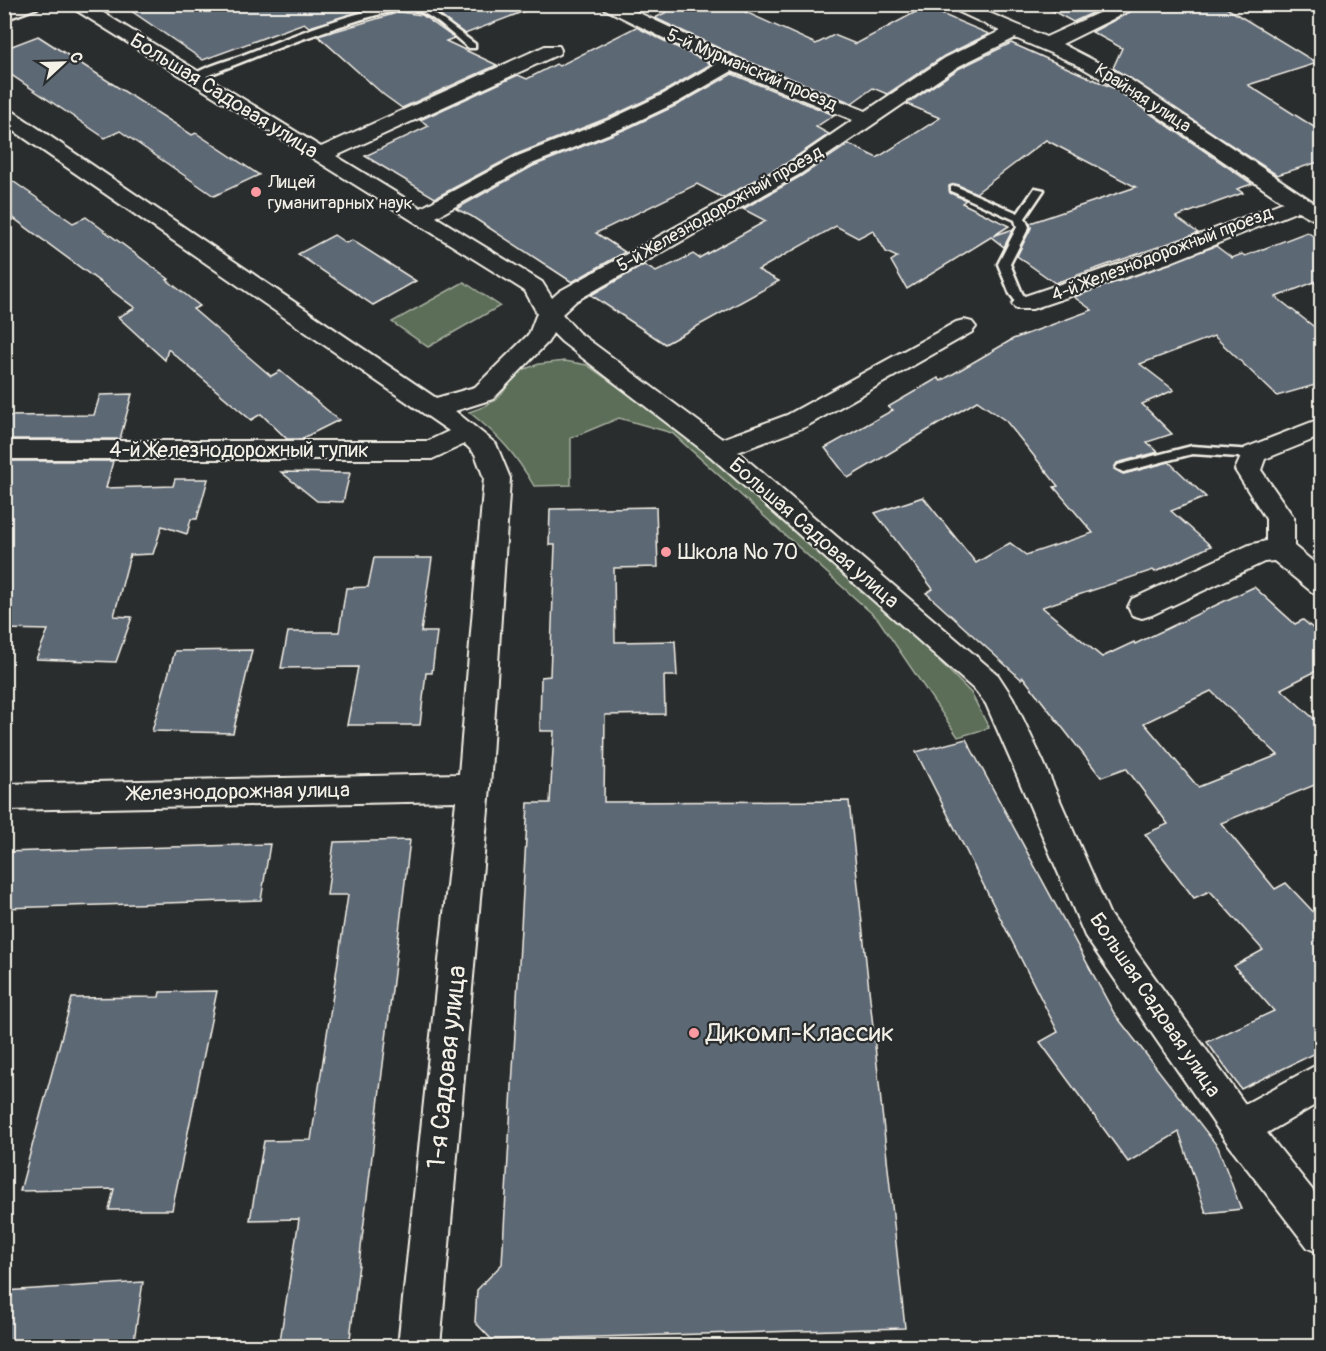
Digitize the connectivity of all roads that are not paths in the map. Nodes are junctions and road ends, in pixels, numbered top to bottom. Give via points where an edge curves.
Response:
1 (30, 4) edge
2 (75, 4) edge
3 (951, 4) edge
4 (1134, 4) edge
5 (618, 7) edge
6 (4, 14) edge
7 (1015, 31) junction
8 (1047, 44) junction
9 (472, 46) dead end
10 (552, 50) dead end
11 (732, 64) junction
12 (194, 78) junction
13 (4, 114) edge
14 (868, 119) junction
15 (320, 155) junction
16 (955, 189) dead end
17 (1039, 190) dead end
18 (1299, 202) junction
19 (420, 217) junction
20 (1020, 218) junction
21 (1322, 218) edge
22 (1024, 304) joint
23 (549, 313) junction
24 (964, 327) dead end
25 (434, 407) junction
26 (1322, 426) edge
27 (468, 432) junction
28 (4, 450) edge
29 (719, 450) junction
30 (1254, 454) junction
31 (1123, 468) dead end
32 (1280, 550) junction
33 (1322, 585) edge
34 (1142, 607) dead end
35 (474, 787) junction
36 (4, 797) edge
37 (1322, 1080) edge
38 (1239, 1128) junction
39 (1322, 1234) edge
40 (419, 1347) edge

1 - 6 main road
2 - 12 street, Большая Садовая улица
3 - 7 street, Крайняя улица
4 - 8 street
5 - 11 street, 5-й Мурманский проезд
7 - 8 street, Крайняя улица
7 - 14 street, 5-й Железнодорожный проезд via 952,62
8 - 18 street, Крайняя улица via 1121,82
9 - 12 lane via 416,7 394,9 332,27
10 - 15 street
11 - 14 street, 5-й Мурманский проезд
11 - 19 street via 618,123 525,160
12 - 15 street, Большая Садовая улица
13 - 25 street
14 - 23 street, 5-й Железнодорожный проезд via 793,170 568,296
15 - 19 street, Большая Садовая улица
16 - 20 lane
17 - 20 lane
18 - 21 street, Крайняя улица
18 - 22 street, 4-й Железнодорожный проезд via 1163,256
19 - 23 street, Большая Садовая улица via 534,287
20 - 22 lane via 1023,227 1004,264
23 - 25 street via 540,338 484,393
23 - 29 street, Большая Садовая улица via 570,337
24 - 29 street via 796,421
25 - 27 street
26 - 30 street
27 - 28 street, 4-й Железнодорожный тупик via 432,450
27 - 35 street via 487,450 497,478
29 - 38 street, Большая Садовая улица via 987,683 1012,728 1097,925
30 - 31 lane via 1192,450
30 - 32 street via 1248,470 1280,518
32 - 33 street
32 - 34 street via 1258,552
35 - 36 street, Железнодорожная улица
35 - 40 street, 1-я Садовая улица
37 - 38 street
38 - 39 street, Большая Садовая улица

